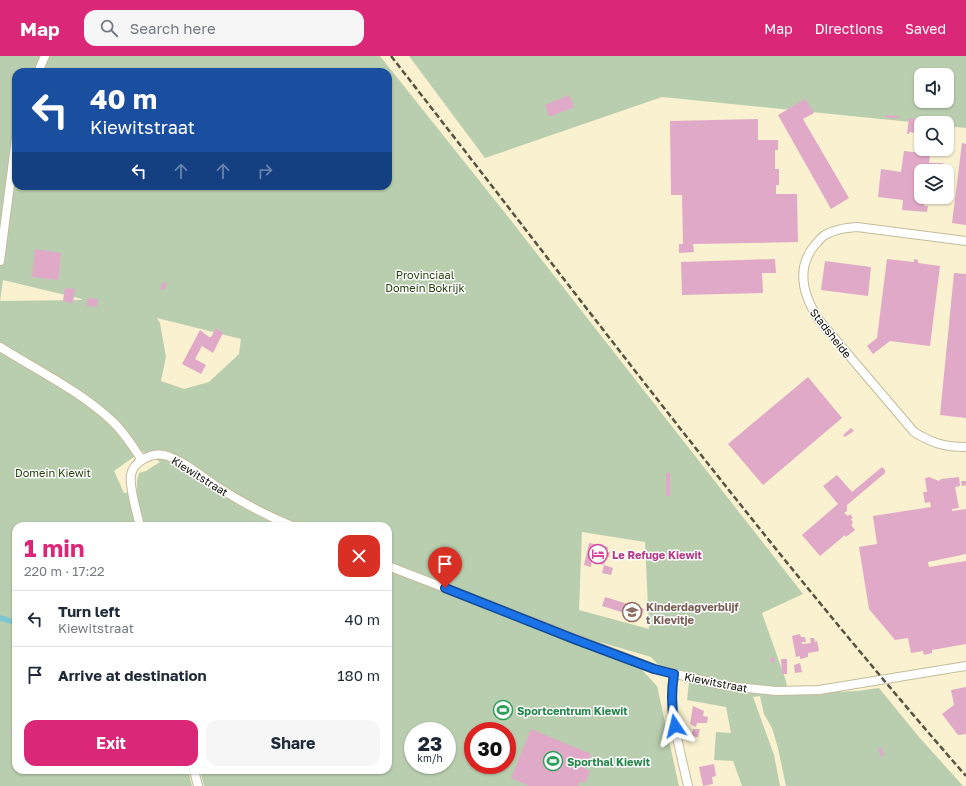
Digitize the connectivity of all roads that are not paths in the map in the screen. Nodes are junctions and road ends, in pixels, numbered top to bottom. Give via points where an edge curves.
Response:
1 (45, 56) edge
2 (40, 68) edge
3 (12, 169) edge
4 (966, 241) edge
5 (0, 261) edge
6 (0, 347) edge
7 (966, 447) edge
8 (142, 460) junction
9 (139, 522) edge
10 (284, 522) edge
11 (392, 568) edge
12 (966, 666) edge
13 (674, 674) junction
14 (195, 774) edge
15 (198, 786) edge
16 (688, 786) edge

1 - 2 street
3 - 5 street
4 - 7 street, Stadsheide via 857,226 839,228 824,235 812,249 802,277 808,303 818,320 914,432 934,443
6 - 8 street via 100,411 121,432
8 - 9 street via 134,467 131,475
8 - 10 street, Kiewitstraat via 152,455 162,454 169,457 240,501
11 - 13 street, Kiewitstraat via 574,639
12 - 13 street, Kiewitstraat via 819,690 776,691 727,686
13 - 16 street via 671,711
14 - 15 street

